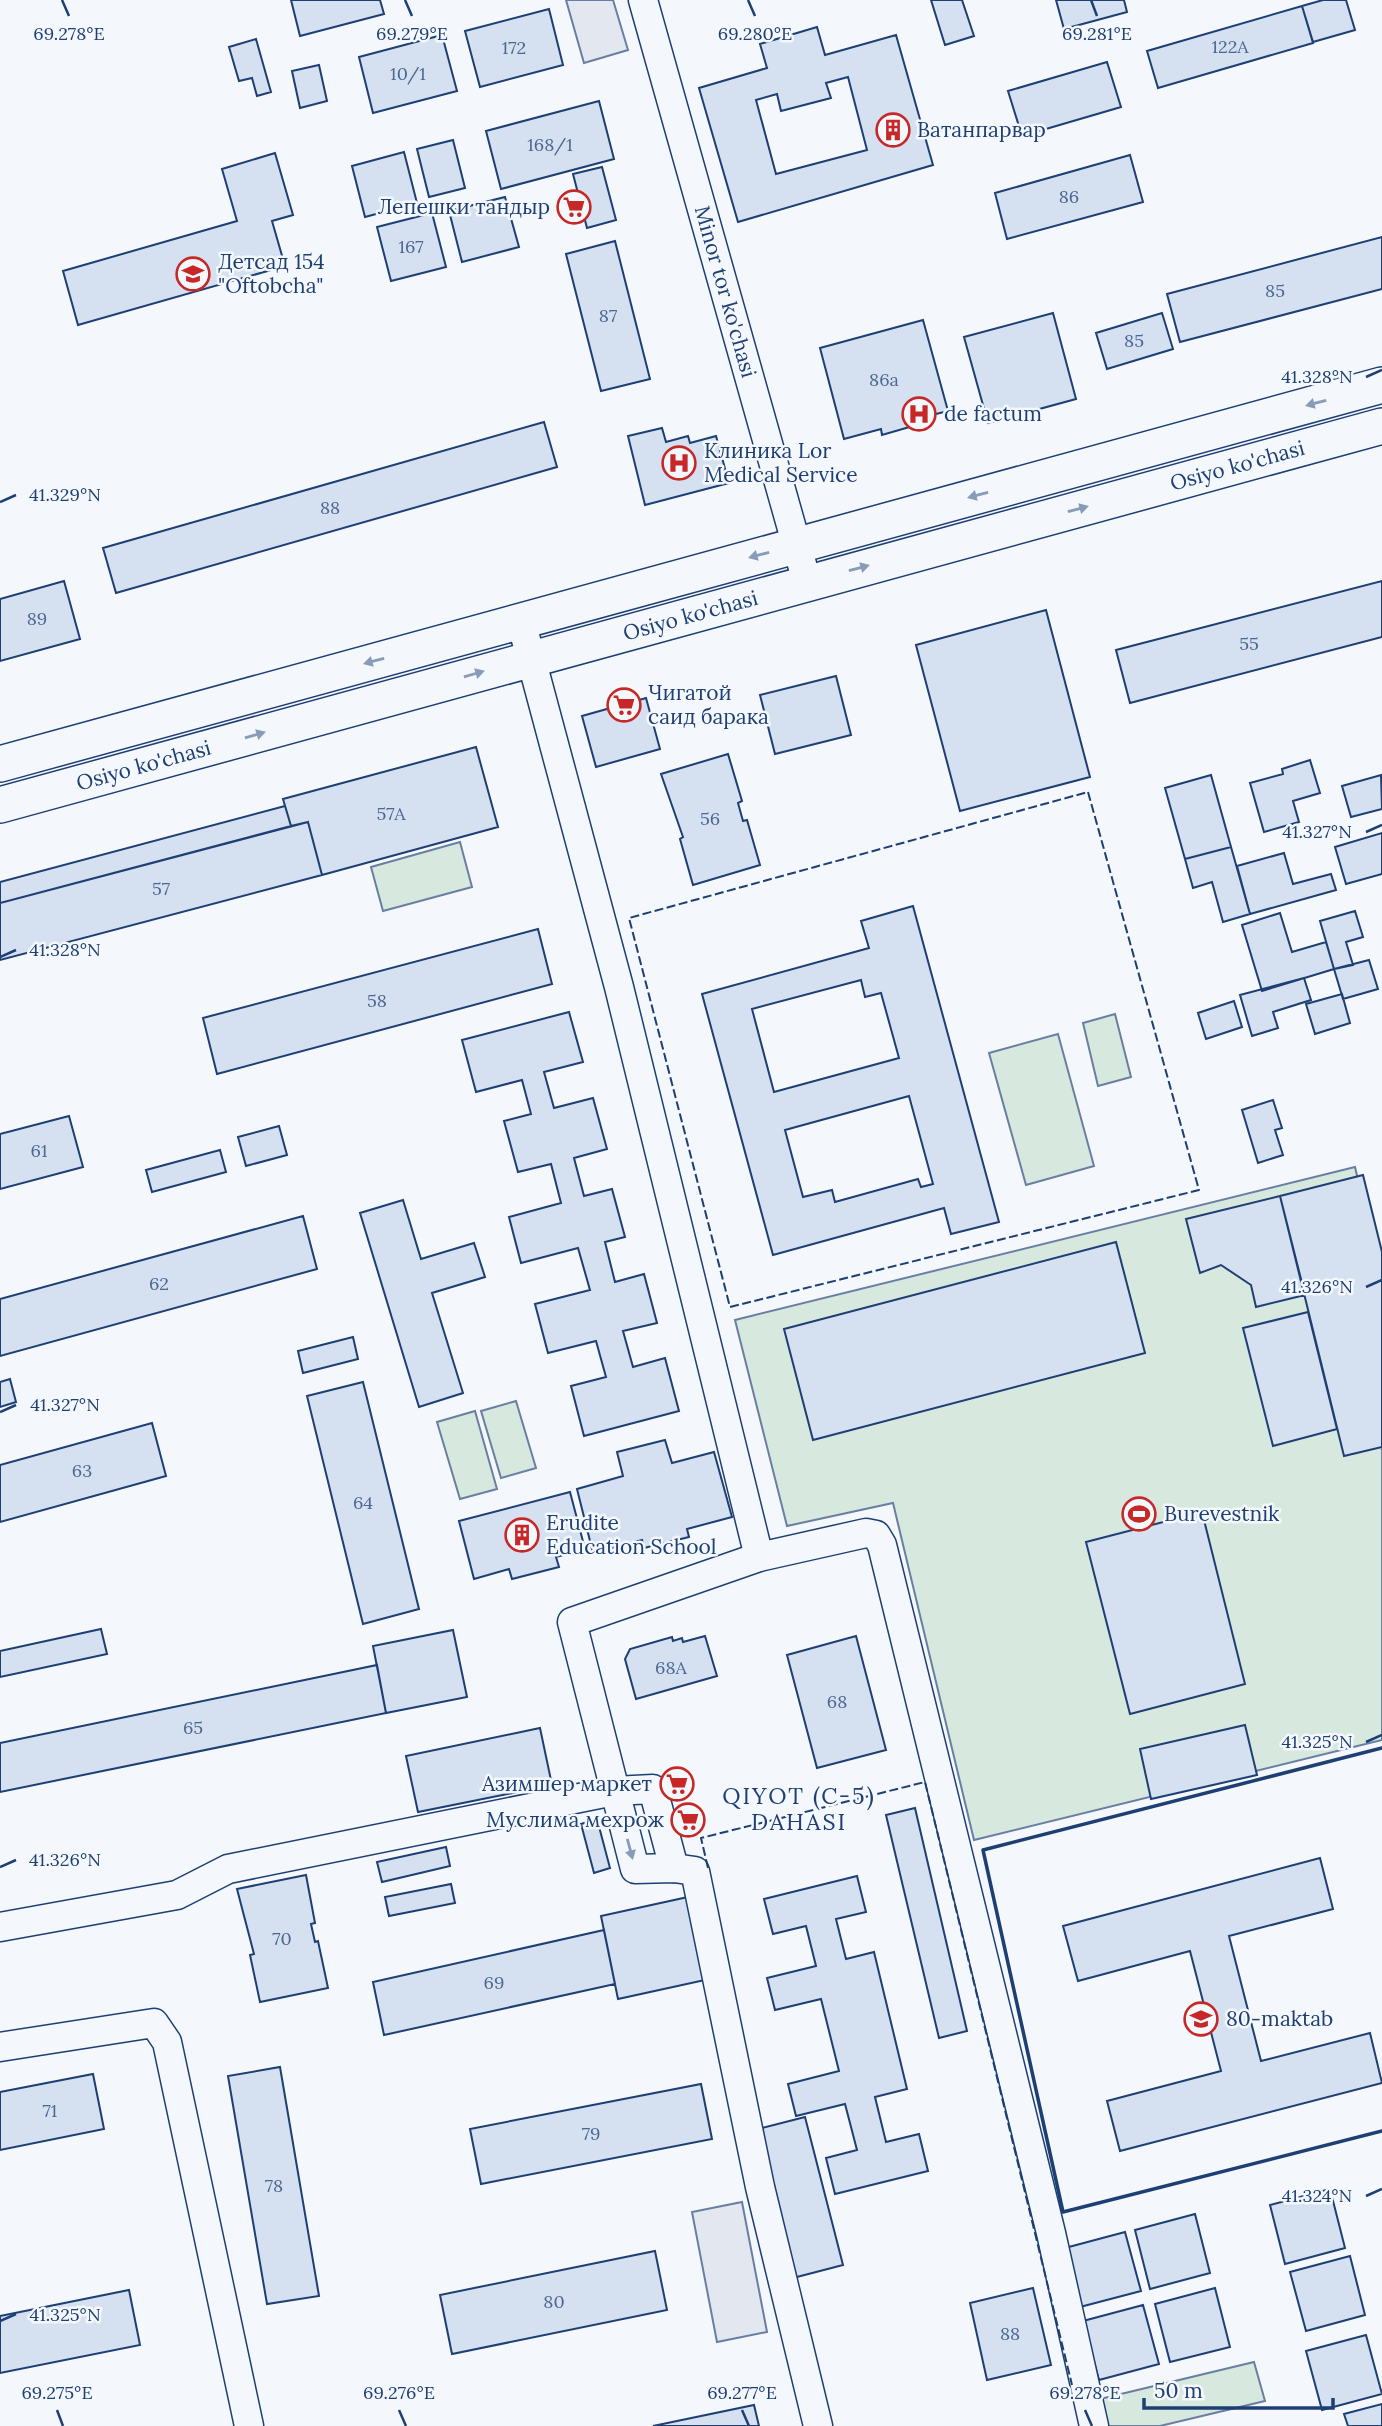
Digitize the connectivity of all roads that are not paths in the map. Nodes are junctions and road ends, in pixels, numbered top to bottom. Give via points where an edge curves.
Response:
1 (643, 0) edge
2 (1382, 385) edge
3 (1382, 426) edge
4 (797, 545) junction
5 (807, 583) junction
6 (521, 621) junction
7 (531, 658) junction
8 (0, 764) edge
9 (0, 805) edge
10 (759, 1557) junction
11 (614, 1791) junction
12 (674, 1868) junction
13 (0, 1927) edge
14 (0, 2047) edge
15 (1091, 2425) edge
16 (249, 2426) edge
17 (818, 2426) edge

1 - 4 street, Minor tor ko'chasi
2 -> 4 main road, Osiyo ko'chasi
5 -> 3 main road, Osiyo ko'chasi
4 - 5 street, Minor tor ko'chasi
4 -> 6 main road, Osiyo ko'chasi
5 - 7 main road, Osiyo ko'chasi
6 - 7 street
6 -> 8 main road, Osiyo ko'chasi
9 -> 7 main road, Osiyo ko'chasi
7 - 10 street via 619,987
10 - 11 street via 572,1622
10 - 15 street via 866,1533 876,1535 882,1545 1048,2220
11 -> 12 street via 635,1869
11 - 12 street via 653,1789
11 - 13 street via 228,1869 177,1895
12 - 17 street via 695,1871 760,2187
14 - 16 street via 154,2023 167,2042

